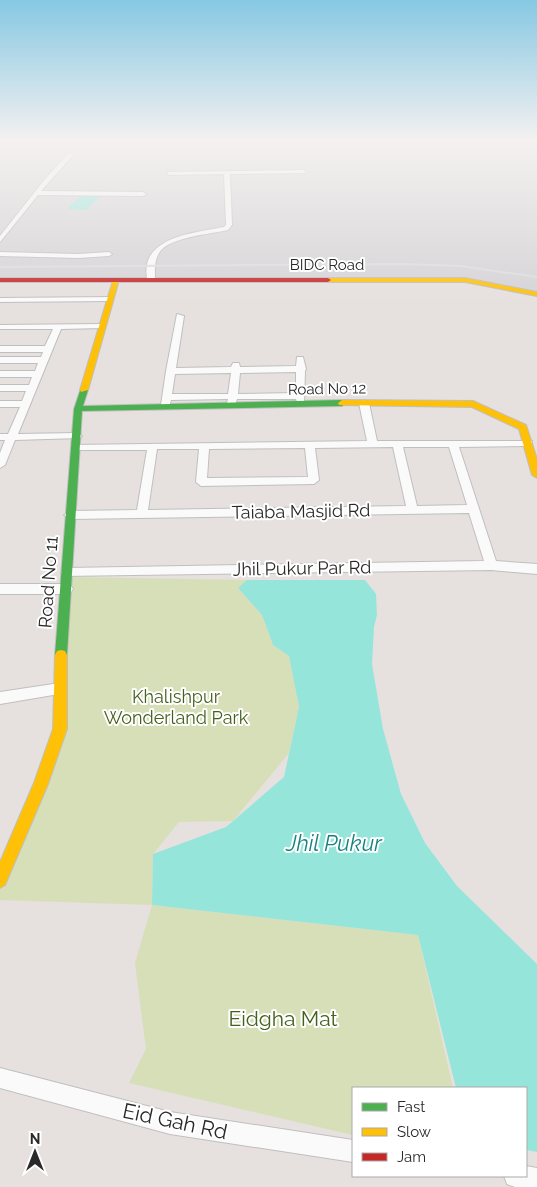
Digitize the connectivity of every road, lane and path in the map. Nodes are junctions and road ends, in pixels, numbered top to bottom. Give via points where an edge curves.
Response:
1 (36, 194) edge
2 (228, 194) edge
3 (0, 240) edge
4 (0, 254) edge
5 (109, 254) dead end
6 (116, 280) junction
7 (151, 280) junction
8 (0, 281) edge
9 (537, 294) edge
10 (110, 299) junction
11 (0, 300) edge
12 (180, 316) dead end
13 (58, 326) junction
14 (101, 326) junction
15 (0, 327) edge
16 (0, 349) edge
17 (49, 349) junction
18 (300, 359) dead end
19 (0, 360) edge
20 (44, 360) junction
21 (235, 368) junction
22 (302, 369) junction
23 (170, 371) junction
24 (0, 374) edge
25 (38, 374) junction
26 (0, 388) edge
27 (32, 388) junction
28 (301, 400) junction
29 (232, 401) junction
30 (166, 402) junction
31 (0, 404) edge
32 (25, 404) junction
33 (364, 404) junction
34 (78, 409) junction
35 (0, 437) edge
36 (11, 438) junction
37 (76, 442) junction
38 (528, 443) junction
39 (397, 444) junction
40 (453, 444) junction
41 (310, 445) junction
42 (372, 445) junction
43 (153, 446) junction
44 (204, 446) junction
45 (0, 465) edge
46 (536, 471) edge
47 (473, 509) junction
48 (412, 510) junction
49 (142, 513) junction
50 (70, 515) junction
51 (491, 565) junction
52 (537, 569) edge
53 (67, 573) junction
54 (0, 589) edge
55 (67, 589) junction
56 (60, 689) junction
57 (0, 698) edge
58 (0, 880) edge
59 (0, 1078) edge
60 (352, 1151) edge
61 (522, 1177) edge
62 (537, 1179) edge

1 - 3 street
2 - 7 street via 229,225 226,229 168,243 157,249
4 - 5 street
6 - 7 street, BIDC Road
6 - 8 street, BIDC Road
6 - 10 street, Road No 11
7 - 9 street, BIDC Road via 465,280
10 - 11 street
10 - 14 street, Road No 11
12 - 23 street
13 - 14 street
13 - 15 street
13 - 17 street
14 - 34 street, Road No 11
16 - 17 street
17 - 20 street
18 - 22 street
19 - 20 street
20 - 25 street
21 - 22 street
21 - 23 street
21 - 29 street
22 - 28 street
23 - 30 street
24 - 25 street
25 - 27 street
26 - 27 street
27 - 32 street
28 - 29 street, Road No 12
28 - 33 street, Road No 12
29 - 30 street, Road No 12
30 - 34 street, Road No 12
31 - 32 street
32 - 36 street
33 - 38 street, Road No 12 via 479,405 523,427
33 - 42 street
34 - 37 street, Road No 11
35 - 36 street
36 - 37 street
36 - 45 street
37 - 43 street
37 - 50 street, Road No 11
38 - 40 street
38 - 46 street, Road No 12
39 - 40 street
39 - 42 street
39 - 48 street
40 - 47 street
41 - 42 street
41 - 44 street
41 - 44 street via 314,480 202,482
43 - 44 street
43 - 49 street
47 - 48 street, Taiaba Masjid Rd
47 - 51 street
48 - 49 street, Taiaba Masjid Rd
49 - 50 street, Taiaba Masjid Rd
50 - 53 street, Road No 11
51 - 52 street, Jhil Pukur Par Rd
51 - 53 street, Jhil Pukur Par Rd
53 - 55 street, Road No 11
54 - 55 street
55 - 56 street, Road No 11
56 - 57 street
56 - 58 street, Road No 11 via 60,729 41,784
59 - 60 street, Eid Gah Rd via 170,1123
61 - 62 street

